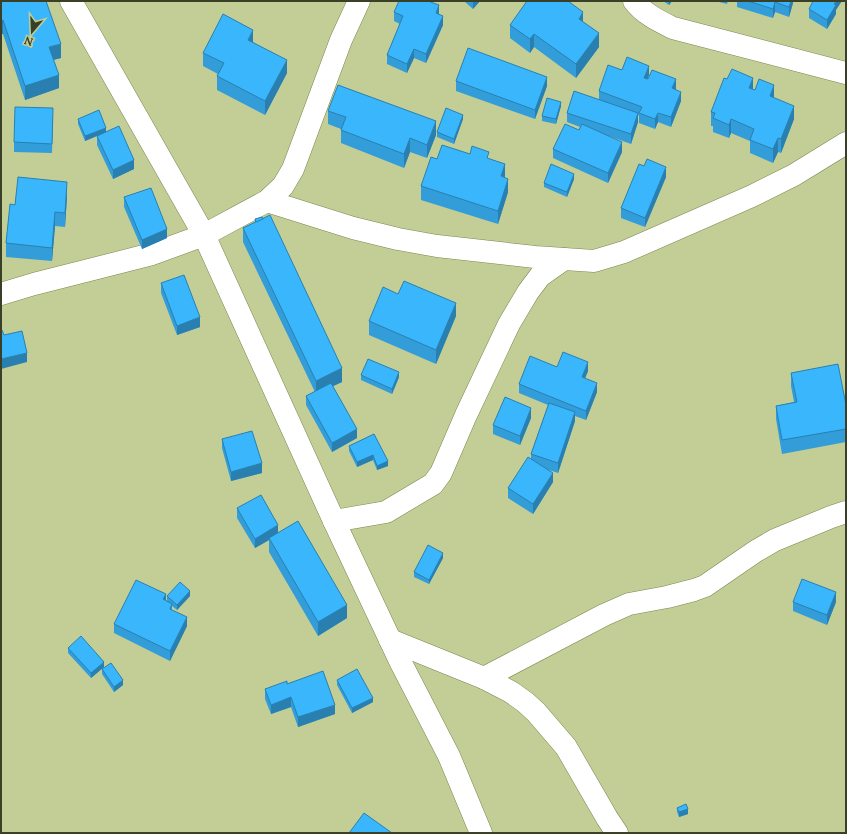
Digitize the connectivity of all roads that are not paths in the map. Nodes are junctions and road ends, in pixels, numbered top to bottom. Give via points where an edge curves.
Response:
1 (71, 1) edge
2 (359, 1) edge
3 (634, 1) edge
4 (846, 73) edge
5 (846, 143) edge
6 (267, 201) junction
7 (204, 235) junction
8 (564, 259) junction
9 (1, 294) edge
10 (846, 512) edge
11 (334, 521) junction
12 (390, 640) junction
13 (484, 678) junction
14 (481, 833) edge
15 (617, 833) edge

1 - 7 street
2 - 6 street via 341,40 293,169 283,186
3 - 4 street via 654,18 673,28
5 - 8 street via 794,175 624,252 594,261
6 - 7 street
6 - 8 street via 398,239 437,246
7 - 9 street via 152,254
7 - 11 street
8 - 11 street via 540,276 509,324 441,473 433,484 386,512
10 - 13 street via 775,540 705,586 629,604
11 - 12 street
12 - 13 street
12 - 14 street via 449,756
13 - 15 street via 525,702 561,741

